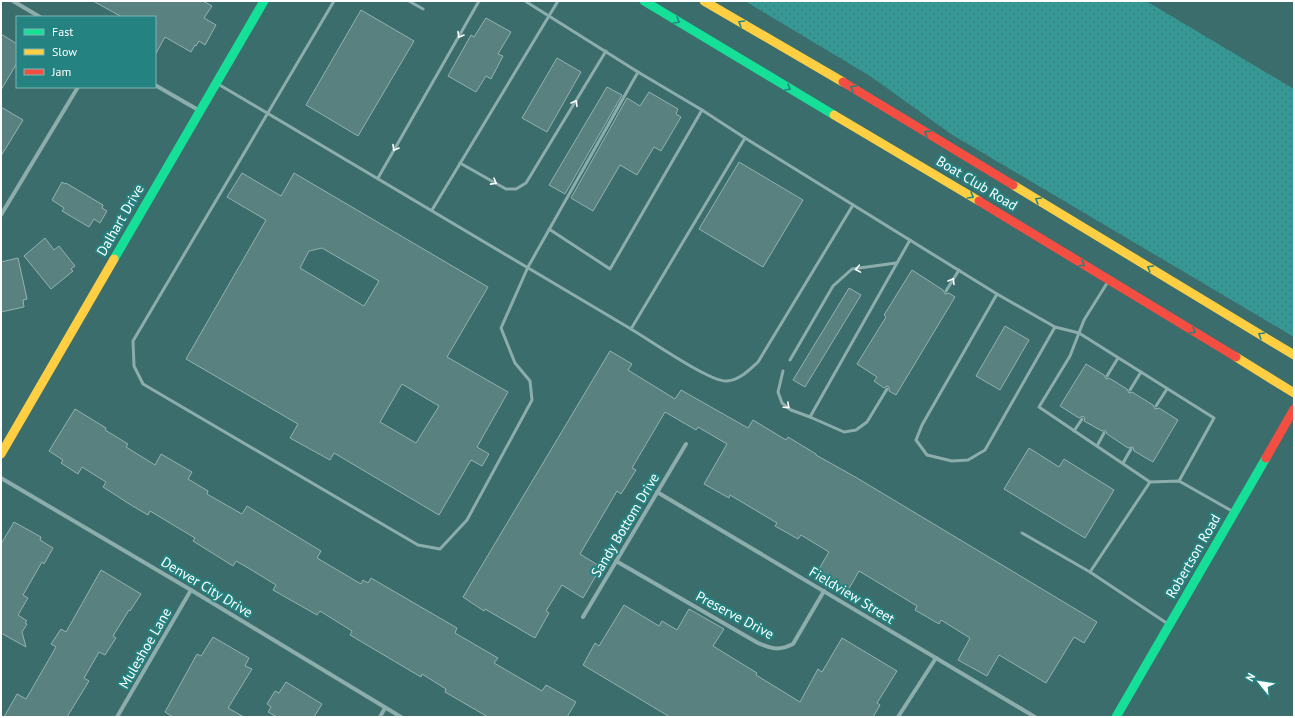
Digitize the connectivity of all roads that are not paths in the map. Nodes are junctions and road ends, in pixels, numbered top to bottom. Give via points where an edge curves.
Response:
1 (13, 1) edge
2 (264, 1) edge
3 (334, 1) edge
4 (408, 1) edge
5 (479, 1) edge
6 (525, 1) edge
7 (558, 1) edge
8 (644, 1) edge
9 (704, 1) edge
10 (715, 4) edge
11 (423, 9) dead end
12 (549, 15) junction
13 (38, 16) edge
14 (606, 51) junction
15 (638, 72) junction
16 (216, 83) junction
17 (156, 86) edge
18 (77, 88) edge
19 (702, 110) junction
20 (200, 111) junction
21 (268, 113) junction
22 (745, 138) junction
23 (460, 163) junction
24 (378, 178) junction
25 (853, 205) junction
26 (432, 210) junction
27 (1, 215) edge
28 (549, 229) junction
29 (910, 240) junction
30 (896, 263) junction
31 (528, 267) junction
32 (959, 270) junction
33 (1109, 280) junction
34 (946, 291) dead end
35 (997, 294) junction
36 (1055, 327) junction
37 (631, 329) junction
38 (1079, 333) junction
39 (1294, 355) edge
40 (1118, 358) junction
41 (790, 360) dead end
42 (783, 371) dead end
43 (1141, 372) junction
44 (1107, 376) dead end
45 (887, 389) dead end
46 (1167, 389) junction
47 (1130, 390) dead end
48 (1294, 393) edge
49 (1156, 406) dead end
50 (1294, 409) edge
51 (810, 417) junction
52 (1082, 419) dead end
53 (1074, 431) junction
54 (1104, 433) dead end
55 (686, 444) dead end
56 (1097, 446) junction
57 (1131, 449) dead end
58 (1, 454) edge
59 (1123, 463) junction
60 (1, 478) edge
61 (1179, 481) junction
62 (1150, 482) junction
63 (657, 492) junction
64 (1234, 512) junction
65 (1022, 533) dead end
66 (616, 561) junction
67 (1090, 572) junction
68 (191, 590) junction
69 (824, 591) junction
70 (583, 617) dead end
71 (1169, 625) junction
72 (936, 658) junction
73 (385, 708) junction
74 (117, 717) edge
75 (380, 717) edge
76 (401, 717) edge
77 (898, 717) edge
78 (1035, 717) edge
79 (1116, 717) edge

1 - 13 street
2 - 16 main road, Dalhart Drive
3 - 21 lane
4 - 11 lane
5 -> 24 lane
6 - 12 lane
7 - 12 lane
8 -> 33 main road, Boat Club Road
9 - 10 main road, Boat Club Road
39 -> 10 main road, Boat Club Road
12 - 14 lane
12 - 23 lane
14 - 15 lane
23 -> 14 lane via 506,189 516,189 526,184
15 - 19 lane
15 - 28 lane
16 - 20 main road, Dalhart Drive
16 - 21 lane
17 - 20 street
18 - 27 street
19 - 22 lane
19 - 28 lane via 610,269
20 - 58 main road, Dalhart Drive
21 - 24 lane
21 - 31 lane via 133,341 134,366 143,384 418,545 440,549 467,520 532,400 530,381 515,363 501,328
22 - 25 lane
22 - 37 lane
23 - 26 lane
24 - 26 lane
25 - 29 lane
25 - 37 lane via 758,362 741,377 727,382 709,377
26 - 31 lane
28 - 31 lane
29 - 30 lane
29 - 32 lane
30 -> 41 lane via 852,269 833,286
30 - 51 lane
31 - 37 lane
34 -> 32 lane
32 - 35 lane
33 - 38 lane via 1084,320
33 -> 48 main road, Boat Club Road
35 - 36 lane
35 - 36 lane via 922,425 916,440 927,455 952,461 968,460 984,450
36 - 38 lane
38 - 40 lane
38 - 53 lane via 1070,356 1039,407
40 - 43 lane
40 - 44 lane
42 -> 51 lane via 778,392 782,403 791,410
43 - 46 lane
43 - 47 lane
45 - 51 lane via 867,422 856,430 844,432
46 - 49 lane
46 - 61 lane via 1214,418
50 - 64 main road, Robertson Road
52 - 53 lane
53 - 56 lane
54 - 56 lane
55 - 63 street, Sandy Bottom Drive
56 - 59 lane
57 - 59 lane
59 - 62 lane
60 - 68 street, Denver City Drive
61 - 62 lane
61 - 64 lane
62 - 67 lane
63 - 66 street, Sandy Bottom Drive
63 - 69 street, Fieldview Street
64 - 71 main road, Robertson Road
65 - 67 lane
66 - 69 street, Preserve Drive via 758,643 771,648 784,648 793,644
66 - 70 street, Sandy Bottom Drive
67 - 71 lane
68 - 73 street, Denver City Drive
68 - 74 street, Muleshoe Lane
69 - 72 street, Fieldview Street
71 - 79 main road, Robertson Road
72 - 77 street
72 - 78 street, Fieldview Street
73 - 75 street
73 - 76 street, Denver City Drive

